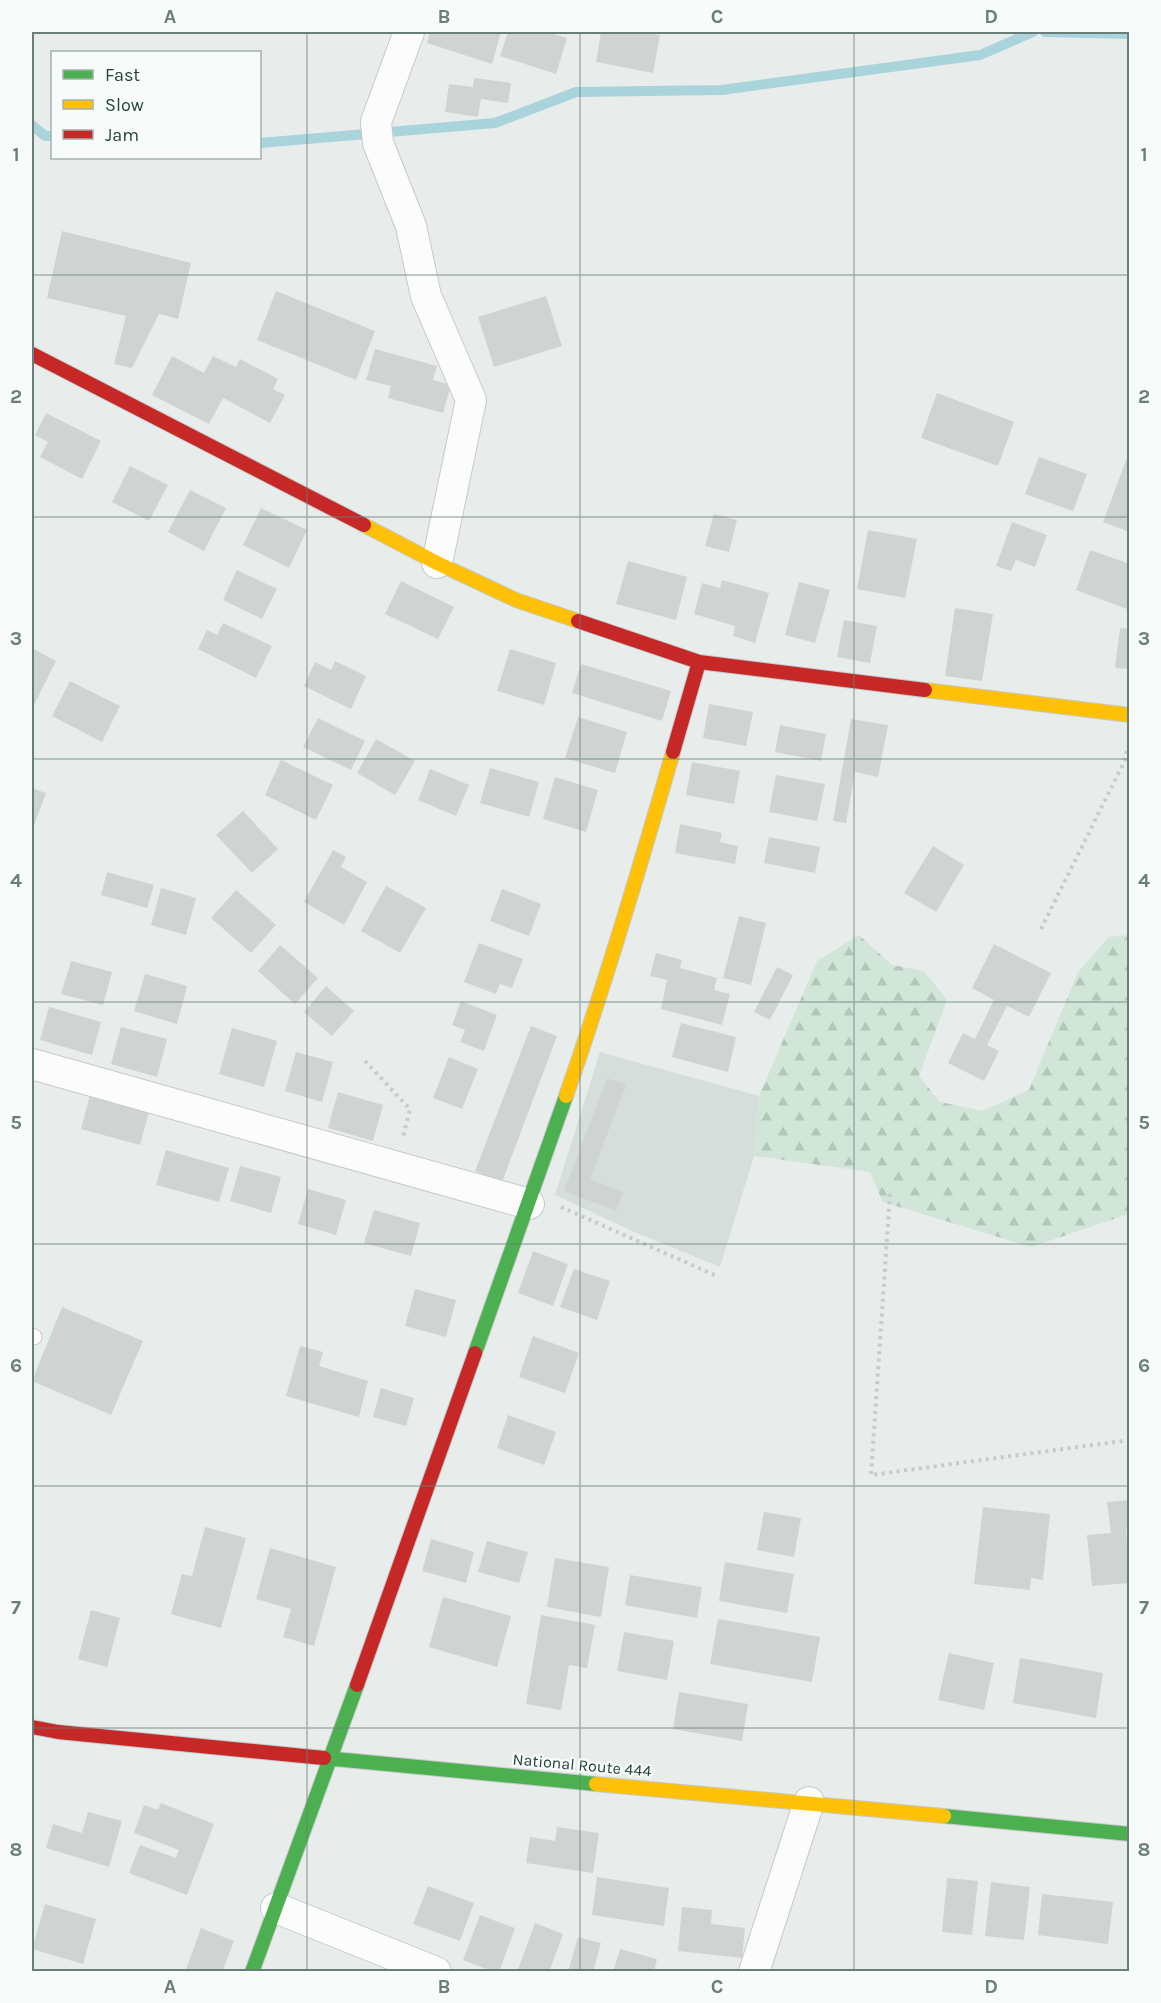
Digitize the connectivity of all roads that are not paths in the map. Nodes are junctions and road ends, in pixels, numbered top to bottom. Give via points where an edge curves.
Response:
1 (409, 32) edge
2 (32, 354) edge
3 (437, 564) junction
4 (699, 662) junction
5 (1130, 715) edge
6 (32, 1064) edge
7 (529, 1204) junction
8 (32, 1726) edge
9 (331, 1760) junction
10 (810, 1802) junction
11 (1130, 1834) edge
12 (276, 1908) junction
13 (252, 1971) edge
14 (436, 1971) edge
15 (754, 1971) edge

1 - 3 street via 377,132 411,226 426,296 471,400
2 - 3 main road
3 - 4 main road via 516,600
4 - 5 main road
4 - 7 main road via 641,865
6 - 7 street
7 - 9 main road
8 - 9 main road, National Route 444 via 58,1732
9 - 10 main road, National Route 444
9 - 12 main road
10 - 11 main road, National Route 444
10 - 15 street
12 - 13 main road
12 - 14 street

